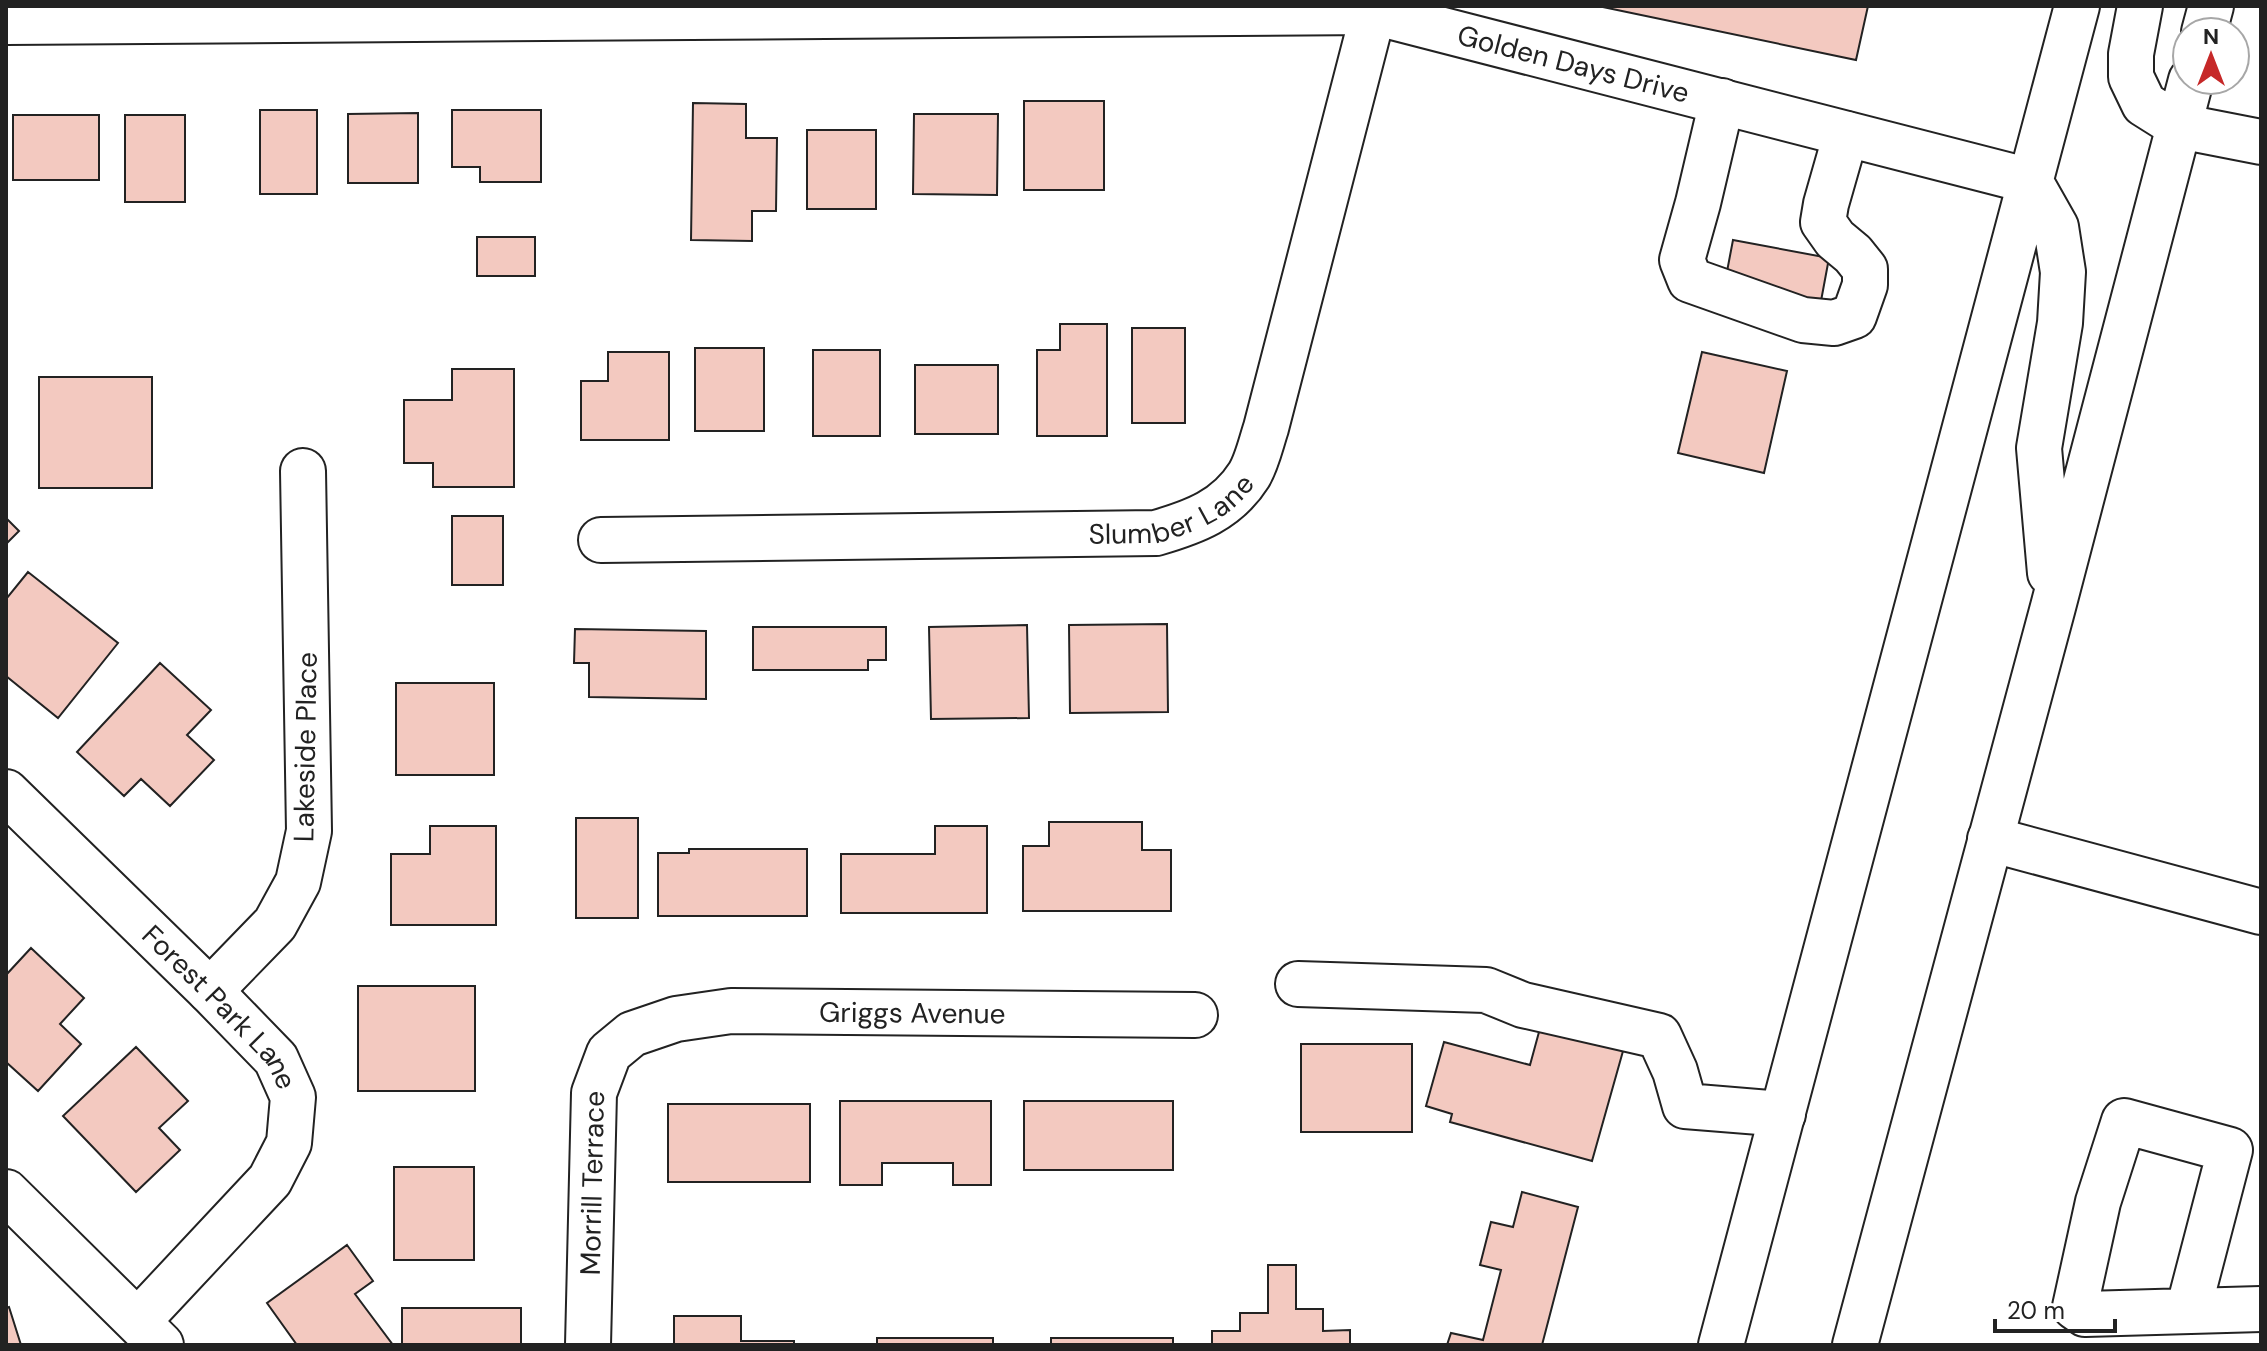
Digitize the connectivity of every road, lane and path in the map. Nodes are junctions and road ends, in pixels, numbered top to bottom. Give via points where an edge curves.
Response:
1 (2077, 6) edge
2 (2140, 6) edge
3 (1374, 9) edge
4 (6, 22) edge
5 (2187, 96) edge
6 (1722, 101) junction
7 (2179, 126) junction
8 (1846, 134) junction
9 (2261, 142) edge
10 (2030, 181) junction
11 (303, 471) dead end
12 (601, 540) dead end
13 (2053, 607) junction
14 (6, 792) edge
15 (1990, 839) junction
16 (2261, 912) edge
17 (1298, 984) dead end
18 (210, 991) junction
19 (1195, 1015) dead end
20 (632, 1034) joint
21 (1783, 1114) junction
22 (6, 1192) edge
23 (2261, 1309) edge
24 (2188, 1311) junction
25 (150, 1333) edge
26 (588, 1345) edge
27 (1721, 1345) edge
28 (1855, 1345) edge

1 - 10 street
2 - 7 street via 2131,77 2144,104
3 - 4 street, Golden Days Drive
3 - 6 street, Golden Days Drive
3 - 12 street, Slumber Lane via 1266,428 1250,473 1230,499 1195,522 1156,533
5 - 7 street
6 - 8 street, Golden Days Drive
6 - 8 street via 1682,260 1690,280 1803,320 1834,323 1854,316 1865,285 1865,269 1823,222
7 - 9 street
7 - 13 street
8 - 10 street, Golden Days Drive
10 - 13 street via 2056,227 2063,272 2039,448
10 - 21 street
11 - 18 street, Lakeside Place via 309,831 298,882 275,924
13 - 15 street
14 - 18 street, Forest Park Lane
15 - 16 street
15 - 28 street
17 - 21 street via 1486,990 1523,1005 1659,1036 1685,1106
18 - 25 street, Forest Park Lane via 276,1059 293,1097 289,1143 270,1180
19 - 20 street, Griggs Avenue via 731,1011 676,1019
20 - 26 street, Morrill Terrace via 609,1053 594,1093
21 - 27 street
22 - 25 street
23 - 24 street
24 - 24 street via 2230,1150 2124,1121 2098,1202 2075,1307 2085,1314

